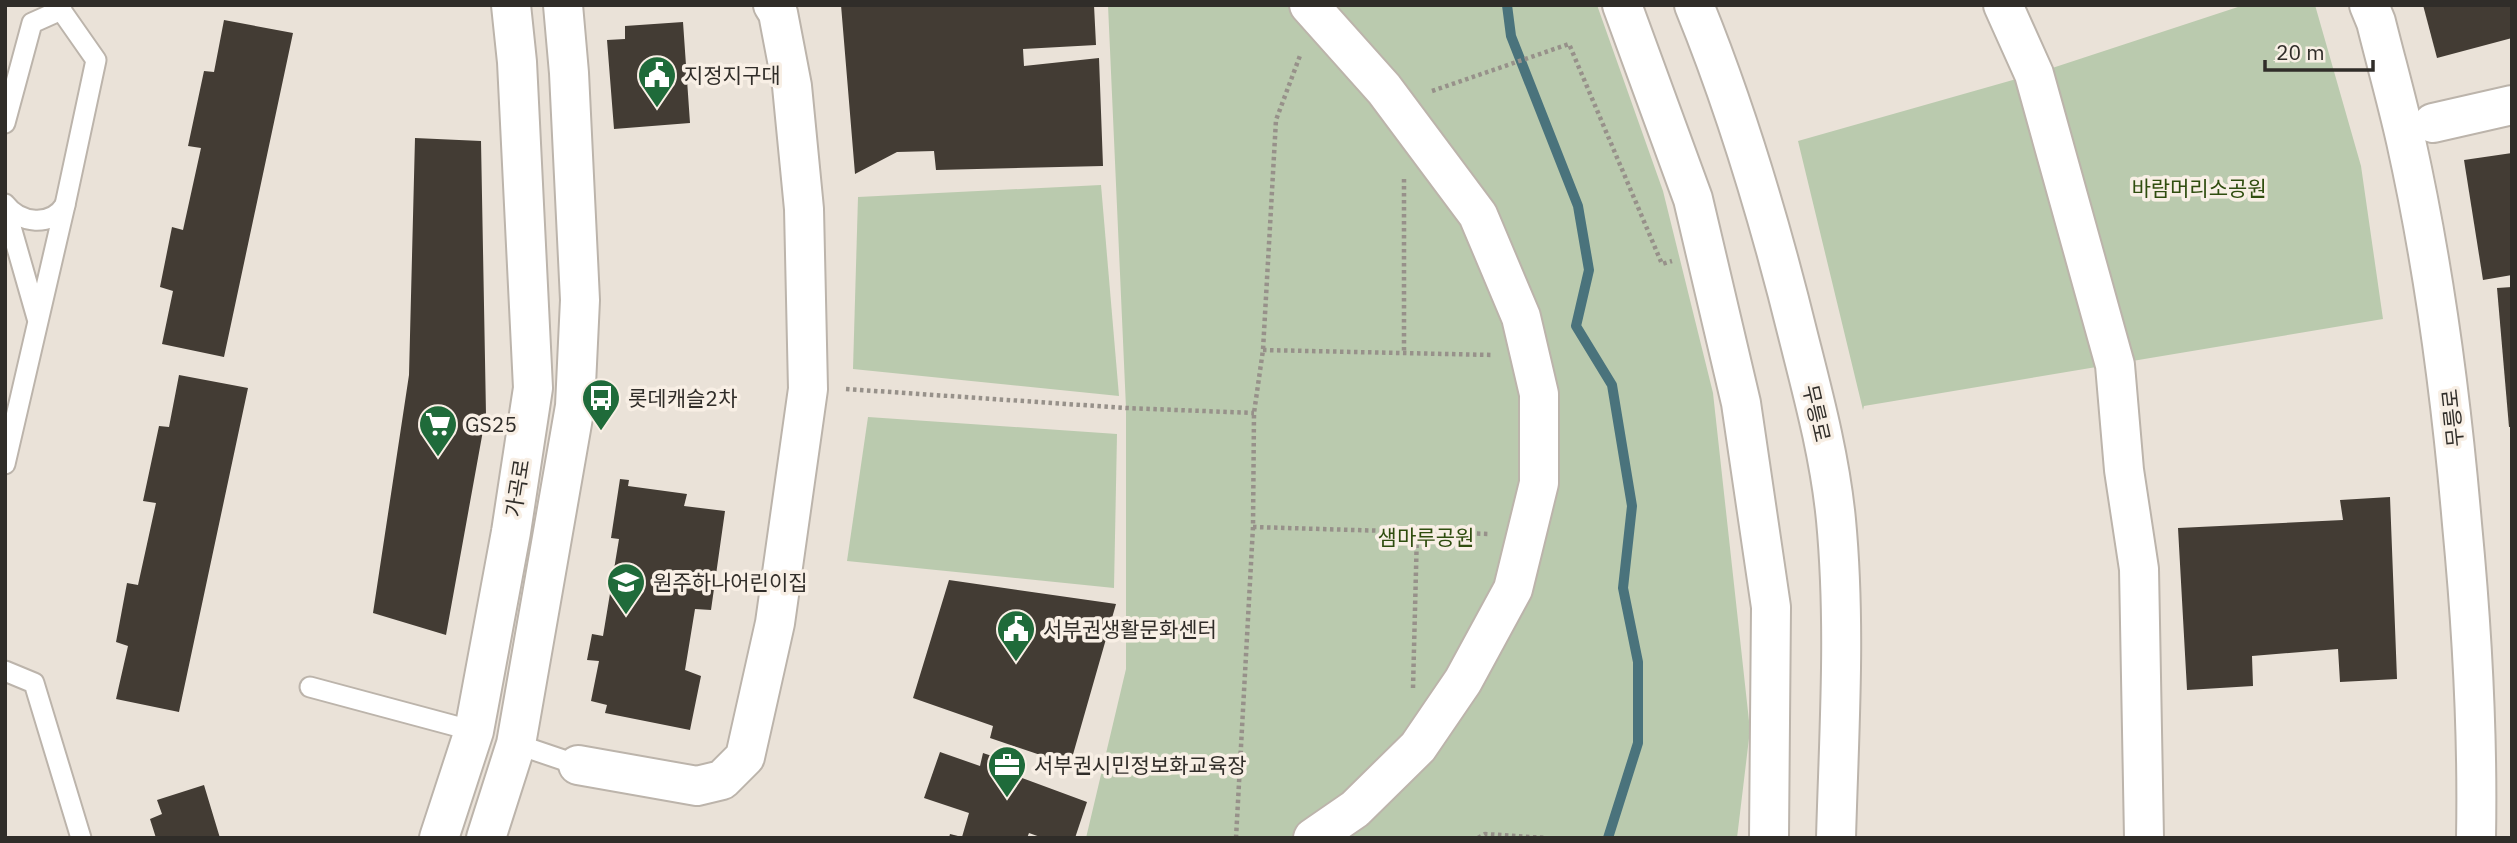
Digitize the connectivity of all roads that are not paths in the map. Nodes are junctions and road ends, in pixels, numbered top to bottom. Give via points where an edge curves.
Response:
1 (511, 5) edge
2 (563, 5) edge
3 (773, 5) edge
4 (1622, 5) edge
5 (1694, 5) edge
6 (2003, 5) edge
7 (2369, 5) edge
8 (61, 8) edge
9 (1312, 9) edge
10 (2512, 105) edge
11 (5, 123) edge
12 (2433, 123) dead end
13 (5, 205) edge
14 (65, 205) junction
15 (38, 323) junction
16 (5, 464) edge
17 (5, 671) edge
18 (310, 687) dead end
19 (474, 731) junction
20 (516, 744) junction
21 (578, 765) joint
22 (81, 838) edge
23 (439, 838) edge
24 (486, 838) edge
25 (1313, 838) edge
26 (1769, 838) edge
27 (1836, 838) edge
28 (2144, 838) edge
29 (2476, 838) edge

1 - 19 street, 가곡로 via 533,388
2 - 20 street, 가곡로 via 580,300 575,406
3 - 21 street via 792,86 804,209 808,389 775,622 745,757 722,780 697,786
4 - 26 street via 1693,199 1741,403 1771,607
5 - 27 street, 무릉로 via 1761,197 1822,430 1836,518 1842,612
6 - 28 street via 2034,74 2115,365 2139,569
7 - 29 street, 무릉로 via 2406,140 2452,408 2470,608
8 - 11 lane via 32,23
8 - 14 lane via 96,60
9 - 25 street via 1384,89 1478,215 1521,317 1539,394 1539,483 1513,589 1463,681 1418,747 1355,808
10 - 12 street
13 - 14 lane via 32,221 58,214
13 - 15 lane
14 - 15 lane
15 - 16 lane
17 - 22 lane via 34,683
18 - 19 lane
19 - 20 street
19 - 23 street, 가곡로
20 - 21 lane
20 - 24 street, 가곡로

